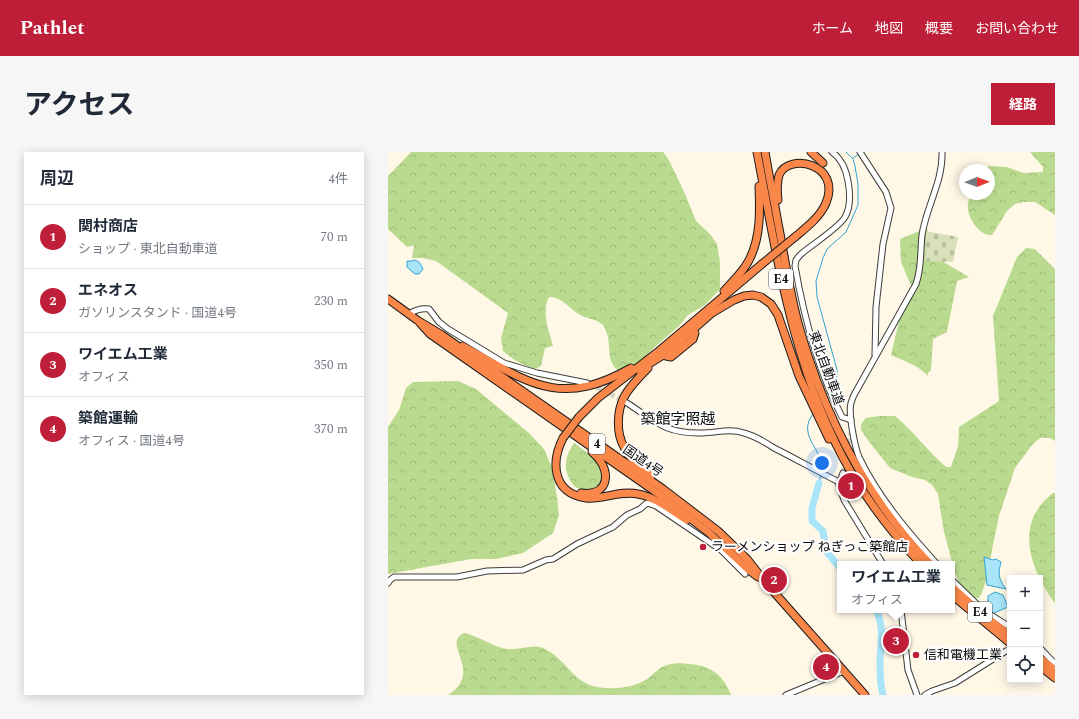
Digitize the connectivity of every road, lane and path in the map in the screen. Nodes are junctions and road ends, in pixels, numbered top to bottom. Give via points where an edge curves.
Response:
1 (756, 152) edge
2 (765, 152) edge
3 (811, 152) edge
4 (832, 152) edge
5 (860, 152) edge
6 (942, 152) edge
7 (778, 219) junction
8 (796, 239) junction
9 (388, 299) edge
10 (709, 312) junction
11 (409, 314) junction
12 (417, 320) junction
13 (698, 326) junction
14 (442, 335) junction
15 (875, 356) junction
16 (656, 359) junction
17 (588, 383) tunnel mouth
18 (627, 403) tunnel mouth
19 (815, 404) junction
20 (826, 420) junction
21 (851, 420) junction
22 (578, 437) junction
23 (565, 439) junction
24 (843, 473) tunnel mouth
25 (839, 482) junction
26 (718, 531) junction
27 (708, 532) junction
28 (729, 550) junction
29 (881, 561) edge
30 (918, 561) edge
31 (927, 561) edge
32 (934, 561) edge
33 (745, 574) dead end
34 (388, 583) edge
35 (955, 583) edge
36 (955, 590) edge
37 (955, 597) edge
38 (901, 613) edge
39 (1007, 625) edge
40 (1007, 633) edge
41 (1007, 641) edge
42 (1006, 651) dead end
43 (1043, 651) edge
44 (1043, 660) edge
45 (1055, 664) edge
46 (1043, 668) edge
47 (1055, 670) edge
48 (844, 671) junction
49 (1055, 678) edge
50 (789, 694) edge
51 (865, 695) edge
52 (917, 695) edge
53 (925, 695) edge

1 - 10 highway via 760,204 753,251 748,262
1 - 19 highway, 東北自動車道 / E4 via 785,299
2 - 7 highway, 東北自動車道 / E4
3 - 8 highway via 828,170 833,190 825,214 811,229
4 - 21 street via 846,171 849,189 847,212 841,222 800,255 795,266 806,320 828,388 842,417
5 - 15 street via 886,192 891,208 883,244 876,307
6 - 15 street via 940,178 922,235 920,272 916,284
7 - 8 highway via 778,184 783,168 798,158 815,161 827,177 828,198 819,215
7 - 20 highway, 東北自動車道 / E4 via 800,329 822,396
8 - 10 highway
9 - 11 highway, 国道4号 / 4
10 - 13 highway
10 - 16 highway via 684,328
10 - 19 highway via 744,296 761,296 771,304 778,315 796,369
11 - 12 highway, 国道4号 / 4
11 - 17 street via 424,308 429,309 448,329 504,363 537,373
12 - 14 highway, 国道4号 / 4
12 - 22 highway, 国道4号 / 4 via 430,334
13 - 16 highway
13 - 16 highway via 695,333
14 - 16 highway via 521,378 556,388 580,388 602,382
14 - 26 highway, 国道4号 / 4 via 663,489
15 - 21 street via 851,404
16 - 23 highway, bridge via 594,401
16 - 26 highway via 630,387 622,403 618,420 623,447 643,470 704,516
18 - 25 street via 670,430 692,433 726,430 744,433
19 - 20 highway
20 - 30 highway via 836,450 895,535
20 - 31 highway, 東北自動車道 / E4 via 875,496
21 - 32 street via 859,456 877,488 903,526
22 - 23 highway via 583,445 599,457 606,471 603,485 592,493 581,493 564,481 560,462
22 - 27 highway, 国道4号 / 4
23 - 27 highway via 556,456 556,465 559,479 569,491 586,498 637,494 651,498
24 - 25 street
25 - 29 street via 844,500
26 - 28 highway, 国道4号 / 4
27 - 28 highway, 国道4号 / 4
28 - 33 street
28 - 34 street via 647,503 613,527 553,559 523,570 488,570 456,577 394,578
28 - 48 highway, 国道4号 / 4 via 765,582
35 - 39 street via 984,611
36 - 40 highway, E4
37 - 41 highway, E4
38 - 52 street via 908,670
42 - 53 street via 955,683
43 - 45 street
44 - 47 highway
46 - 49 highway
48 - 50 street
48 - 51 highway, 国道4号 / 4

